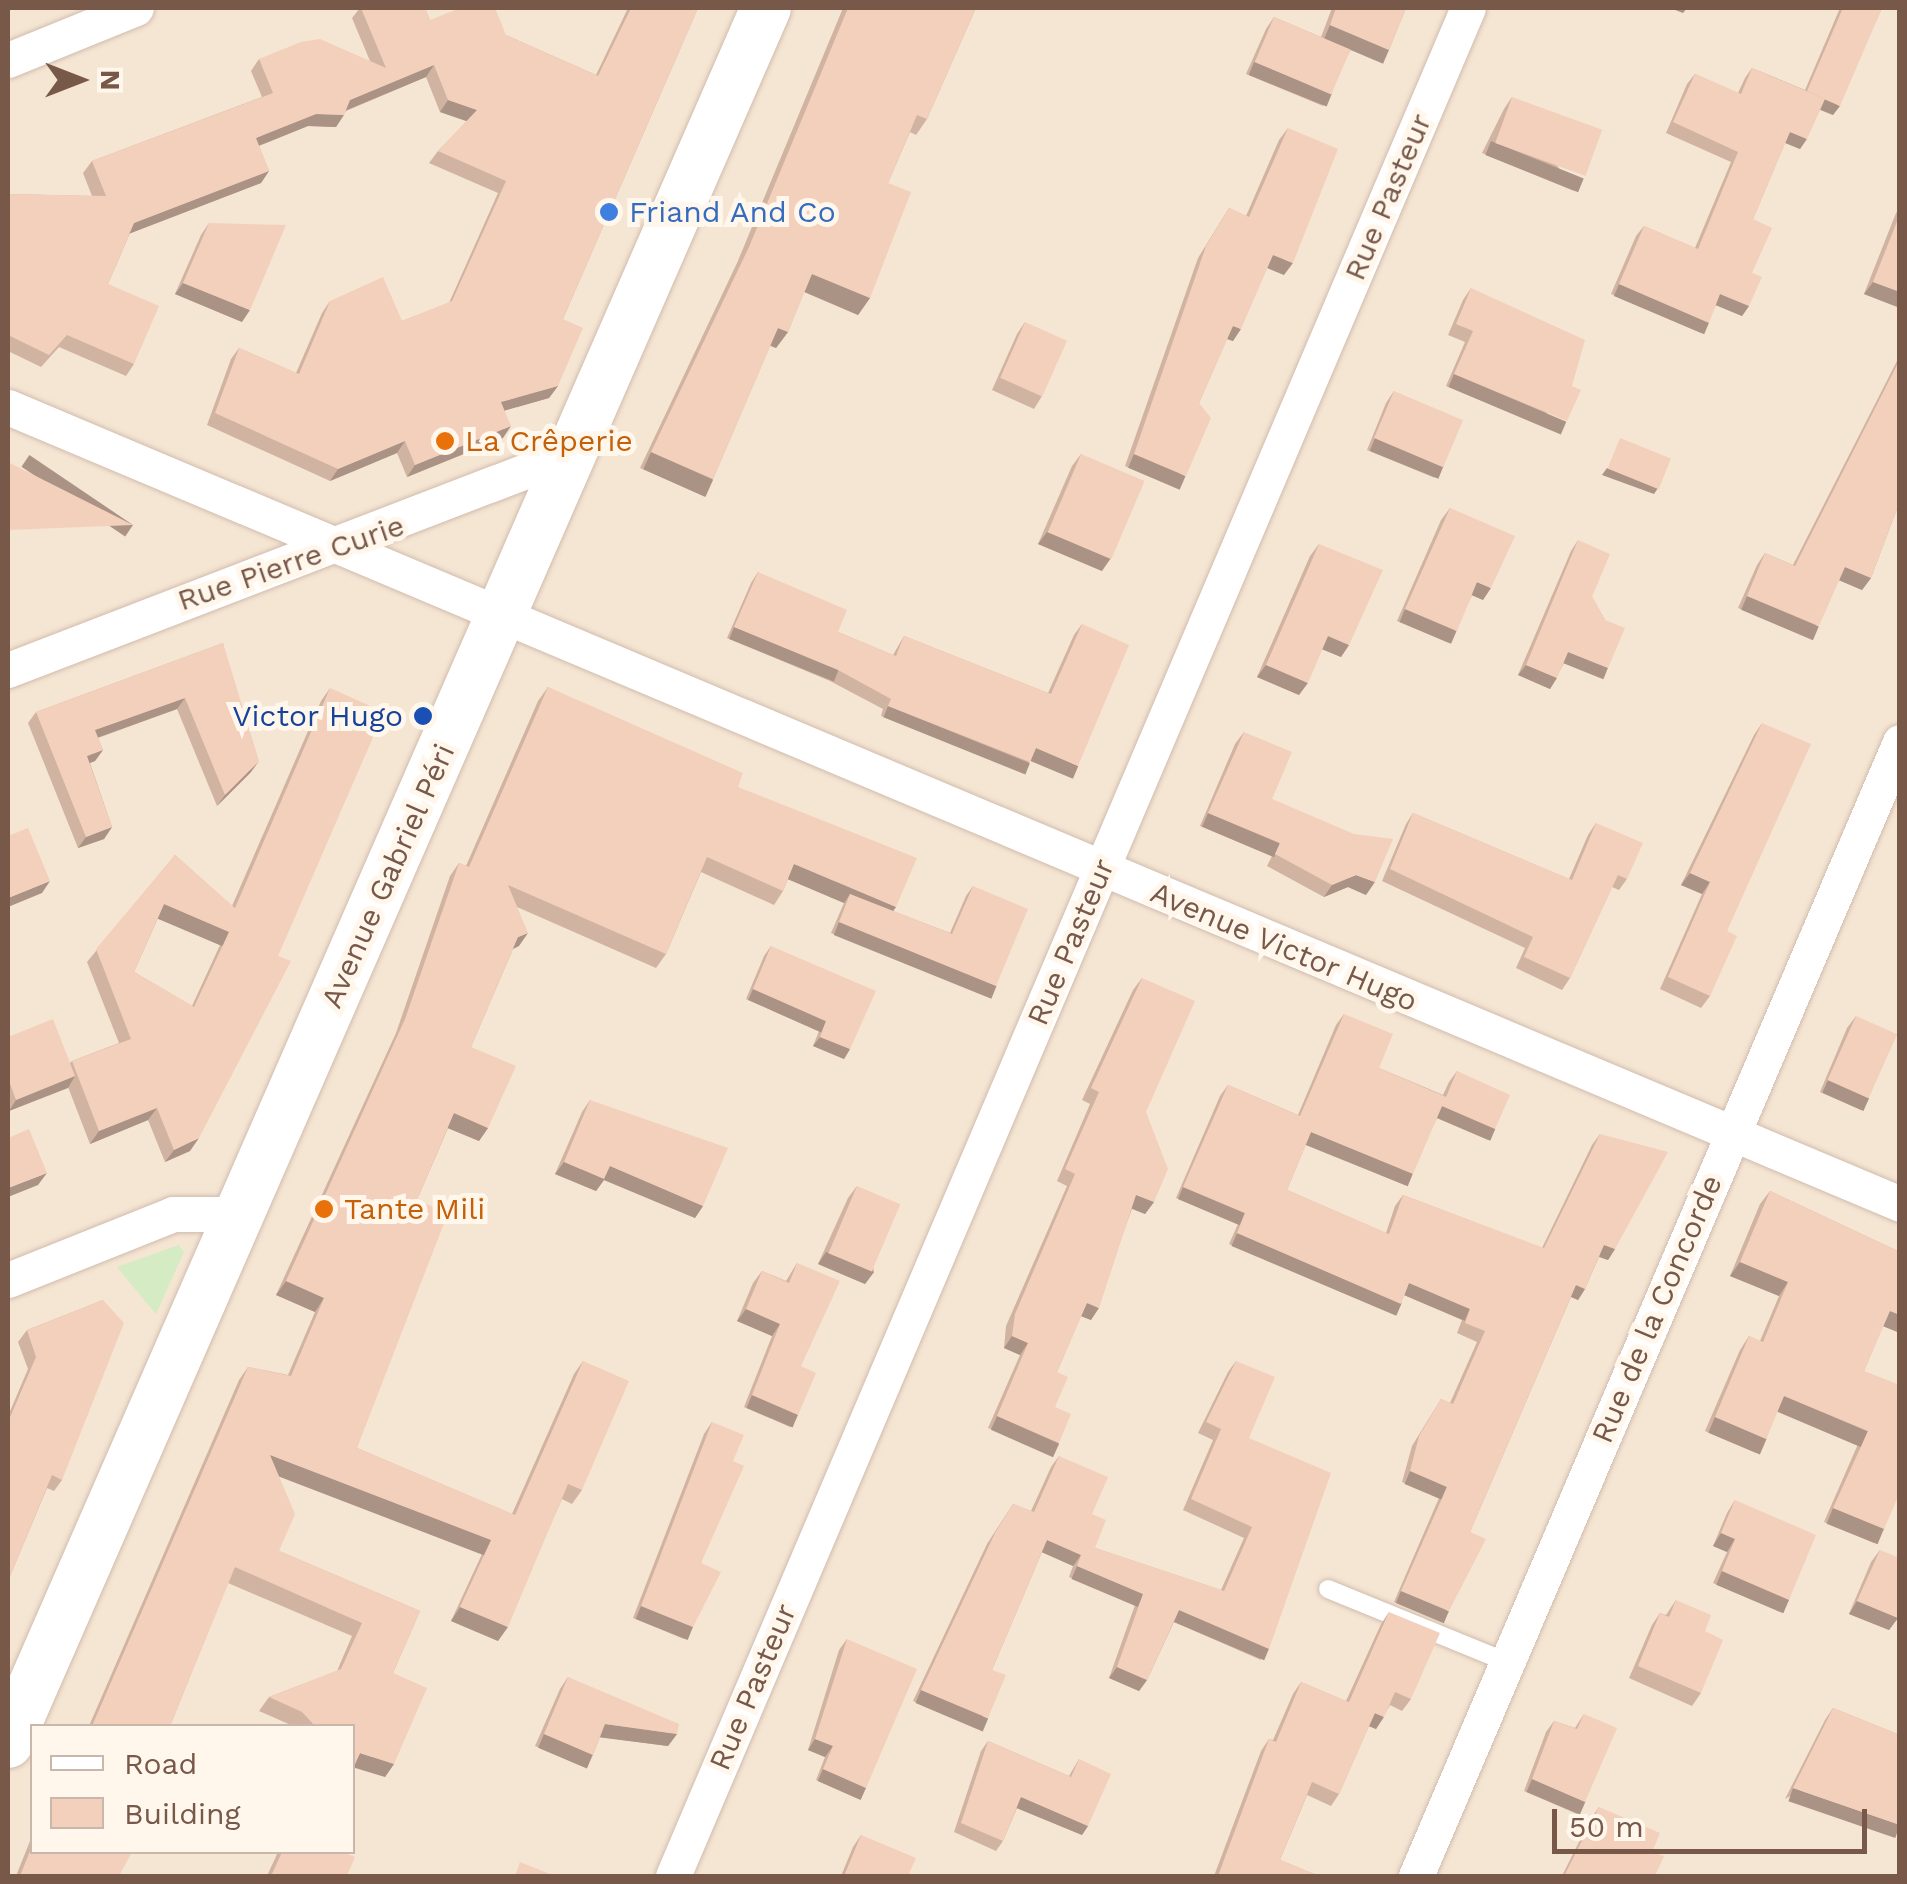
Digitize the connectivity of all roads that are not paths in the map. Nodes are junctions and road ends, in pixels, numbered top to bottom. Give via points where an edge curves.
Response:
1 (136, 8) edge
2 (766, 8) edge
3 (1468, 8) edge
4 (8, 60) edge
5 (8, 408) edge
6 (572, 454) junction
7 (346, 546) junction
8 (503, 617) junction
9 (8, 670) edge
10 (1900, 742) edge
11 (1101, 870) junction
12 (1732, 1135) junction
13 (1900, 1204) edge
14 (238, 1214) junction
15 (8, 1280) edge
16 (1328, 1589) dead end
17 (1507, 1662) junction
18 (8, 1743) edge
19 (673, 1876) edge
20 (1416, 1876) edge

1 - 4 street
2 - 6 street, Avenue Gabriel Péri
3 - 11 street, Rue Pasteur
5 - 7 street, Avenue Victor Hugo
6 - 7 street, Rue Pierre Curie
6 - 8 street, Avenue Gabriel Péri
7 - 8 street, Avenue Victor Hugo
7 - 9 street, Rue Pierre Curie via 271,563
8 - 11 street, Avenue Victor Hugo
8 - 14 street, Avenue Gabriel Péri
10 - 12 street, Rue de la Concorde
11 - 12 street, Avenue Victor Hugo
11 - 19 street, Rue Pasteur
12 - 13 street, Avenue Victor Hugo
12 - 17 street, Rue de la Concorde
14 - 15 street via 173,1214
14 - 18 street, Avenue Gabriel Péri
16 - 17 lane
17 - 20 street, Rue de la Concorde

